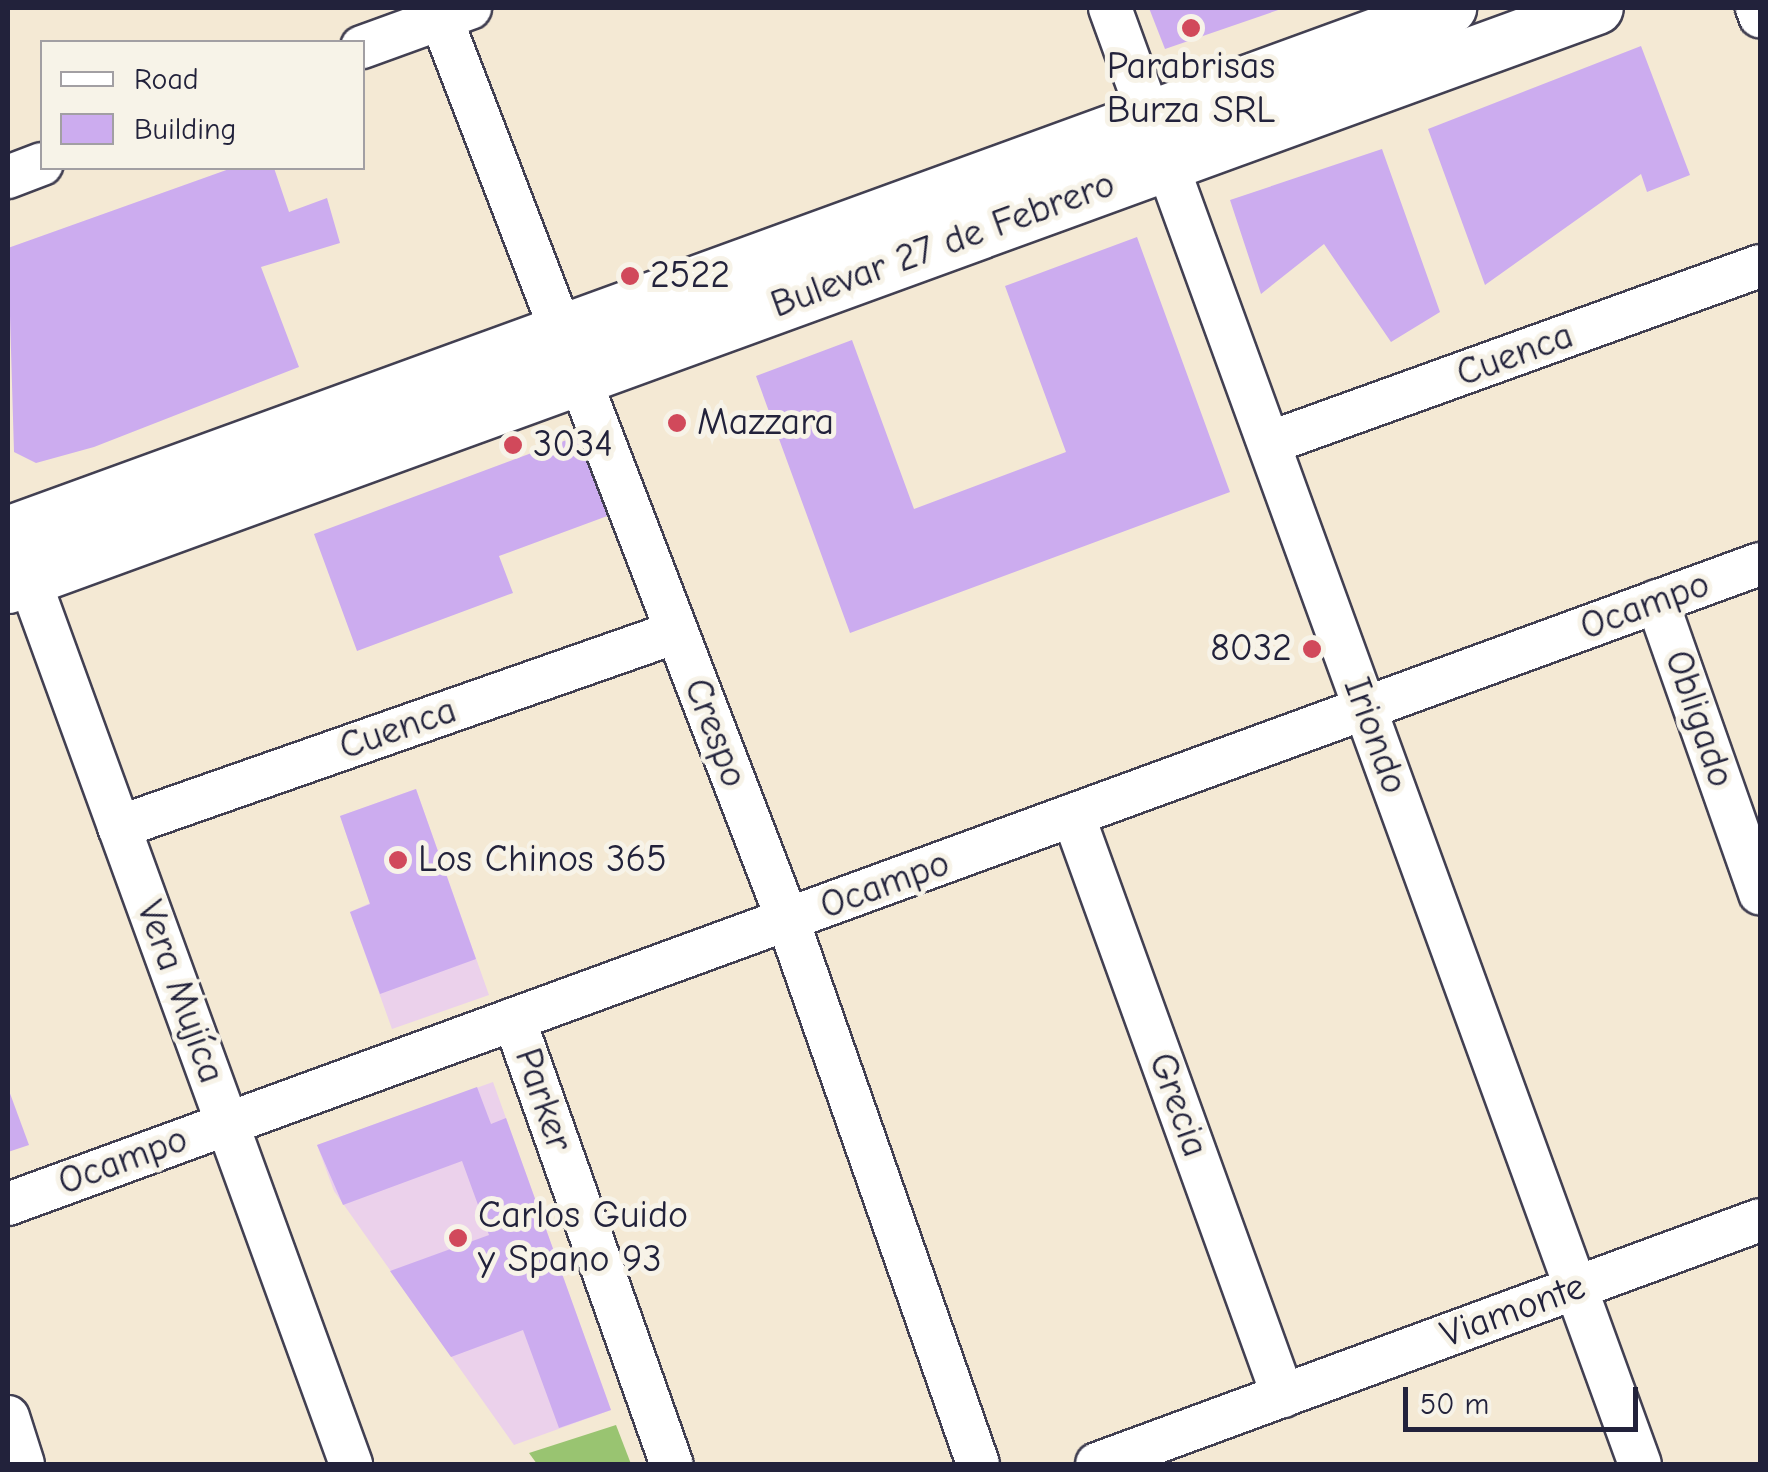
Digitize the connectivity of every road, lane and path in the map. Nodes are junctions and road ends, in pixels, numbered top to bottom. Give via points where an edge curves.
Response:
1 (1110, 8) edge
2 (1450, 8) edge
3 (1597, 8) edge
4 (1757, 8) edge
5 (449, 11) edge
6 (1760, 16) edge
7 (365, 46) edge
8 (1158, 140) junction
9 (40, 165) edge
10 (8, 177) edge
11 (1760, 266) edge
12 (574, 354) junction
13 (1268, 444) junction
14 (13, 550) edge
15 (1760, 564) edge
16 (1657, 602) junction
17 (676, 632) junction
18 (1365, 708) junction
19 (1074, 814) junction
20 (120, 827) junction
21 (1760, 893) edge
22 (788, 921) junction
23 (514, 1018) junction
24 (228, 1123) junction
25 (8, 1204) edge
26 (1760, 1220) edge
27 (1576, 1288) junction
28 (1283, 1396) junction
29 (8, 1417) edge
30 (23, 1464) edge
31 (352, 1464) edge
32 (672, 1464) edge
33 (978, 1464) edge
34 (1096, 1464) edge
35 (1640, 1464) edge

1 - 8 street, Iriondo
2 - 8 main road, Bulevar 27 de Febrero
3 - 8 main road, Bulevar 27 de Febrero
4 - 6 street
5 - 7 street
5 - 12 street, Crespo
8 - 12 main road, Bulevar 27 de Febrero
8 - 13 street, Iriondo
9 - 10 street
11 - 13 street, Cuenca
12 - 14 main road, Bulevar 27 de Febrero
12 - 17 street, Crespo
13 - 18 street, Iriondo
14 - 20 street, Vera Mujíca
15 - 16 street, Ocampo
16 - 18 street, Ocampo
16 - 21 street, Obligado
17 - 20 street, Cuenca
17 - 22 street, Crespo
18 - 19 street, Ocampo
18 - 27 street, Iriondo
19 - 22 street, Ocampo
19 - 28 street, Grecia
20 - 24 street, Vera Mujíca
22 - 23 street, Ocampo
22 - 33 street, Crespo
23 - 24 street, Ocampo
23 - 32 street, Parker
24 - 25 street, Ocampo
24 - 31 street, Vera Mujíca
26 - 27 street, Viamonte
27 - 28 street, Viamonte
27 - 35 street, Iriondo
28 - 34 street, Viamonte
29 - 30 street

